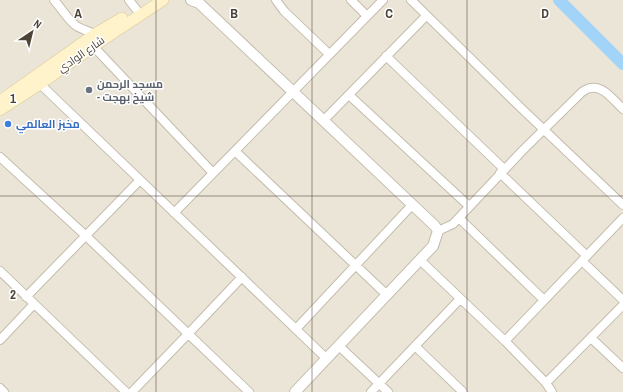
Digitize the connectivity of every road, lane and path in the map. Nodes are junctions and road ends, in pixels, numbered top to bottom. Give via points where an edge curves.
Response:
1 (54, 0) edge
2 (128, 0) edge
3 (150, 0) edge
4 (164, 0) edge
5 (276, 0) edge
6 (351, 0) edge
7 (383, 0) edge
8 (410, 0) edge
9 (196, 1) edge
10 (136, 9) junction
11 (367, 16) junction
12 (426, 16) junction
13 (96, 40) junction
14 (329, 54) junction
15 (386, 56) junction
16 (40, 84) junction
17 (293, 92) junction
18 (348, 95) junction
19 (0, 101) edge
20 (0, 110) edge
21 (623, 110) edge
22 (323, 121) junction
23 (543, 129) junction
24 (235, 151) junction
25 (0, 157) edge
26 (502, 171) junction
27 (213, 173) junction
28 (140, 180) junction
29 (412, 205) junction
30 (623, 205) edge
31 (469, 206) junction
32 (174, 213) junction
33 (459, 218) junction
34 (623, 218) edge
35 (438, 231) junction
36 (85, 235) junction
37 (584, 259) junction
38 (420, 260) junction
39 (355, 266) junction
40 (0, 271) edge
41 (242, 277) junction
42 (386, 295) junction
43 (26, 297) junction
44 (460, 299) junction
45 (544, 300) junction
46 (623, 300) edge
47 (34, 304) junction
48 (623, 305) edge
49 (296, 329) junction
50 (188, 334) junction
51 (591, 338) junction
52 (0, 340) edge
53 (505, 341) junction
54 (339, 346) junction
55 (415, 346) junction
56 (327, 359) junction
57 (623, 368) edge
58 (546, 383) junction
59 (379, 384) junction
60 (0, 388) edge
61 (120, 390) edge
62 (4, 392) edge
63 (132, 392) edge
64 (249, 392) edge
65 (295, 392) edge
66 (371, 392) edge
67 (388, 392) edge
68 (463, 392) edge
69 (552, 392) edge

1 - 13 street via 75,25
2 - 10 street
3 - 10 main road, شارع الوادي
4 - 13 main road, شارع الوادي
5 - 14 street
6 - 11 street
7 - 11 street
8 - 12 street
9 - 17 street
10 - 13 main road, شارع الوادي
11 - 14 street
12 - 15 street
12 - 23 street
13 - 16 main road, شارع الوادي
13 - 19 main road, شارع الوادي
13 - 27 street
14 - 17 street
15 - 18 street
15 - 26 street
16 - 20 main road, شارع الوادي
16 - 28 street
17 - 22 street
17 - 24 street
18 - 22 street
18 - 31 street
21 - 23 street via 605,92 590,88 582,92
22 - 29 street
23 - 26 street
23 - 30 street
24 - 27 street
24 - 39 street
25 - 36 street
26 - 31 street
26 - 37 street
27 - 32 street
28 - 32 street
28 - 36 street
29 - 35 street
29 - 39 street
31 - 33 street
32 - 41 street
33 - 35 street
33 - 45 street
34 - 37 street
35 - 38 street via 433,246
36 - 43 street
36 - 50 street
37 - 45 street
37 - 46 street
38 - 42 street
38 - 44 street
39 - 42 street
39 - 49 street
40 - 43 street
41 - 49 street
41 - 50 street
42 - 54 street
43 - 47 street
44 - 53 street
44 - 55 street
45 - 53 street
47 - 52 street
47 - 61 street
48 - 51 street
49 - 56 street
50 - 63 street
50 - 64 street
51 - 57 street
51 - 58 street
53 - 58 street
54 - 56 street
54 - 59 street
55 - 59 street
55 - 68 street
56 - 65 street
58 - 69 street
59 - 66 street
59 - 67 street
60 - 62 street

